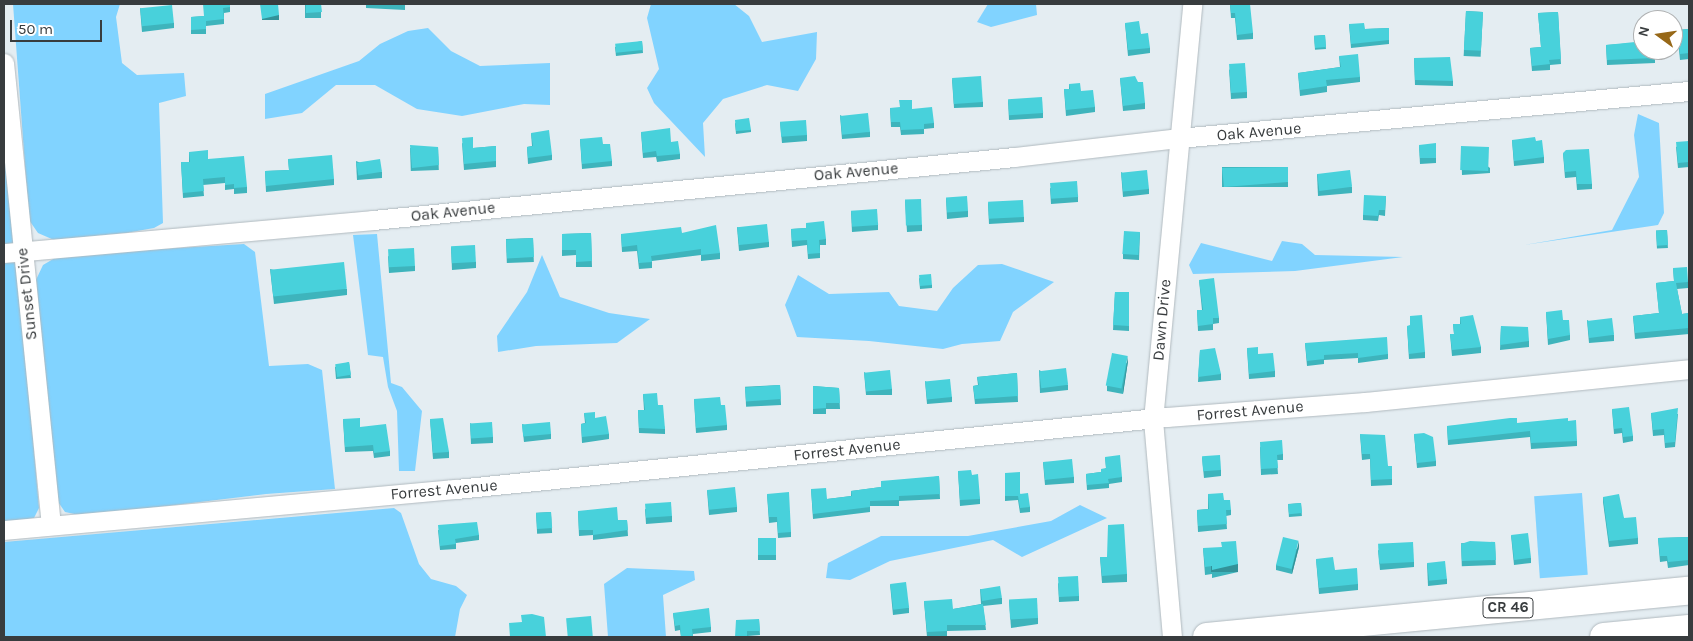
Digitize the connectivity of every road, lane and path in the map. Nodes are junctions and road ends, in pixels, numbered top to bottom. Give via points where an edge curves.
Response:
1 (1192, 4) edge
2 (4, 63) edge
3 (1689, 91) edge
4 (1179, 138) junction
5 (23, 251) junction
6 (4, 252) edge
7 (1689, 369) edge
8 (1152, 420) junction
9 (51, 525) junction
10 (4, 530) edge
11 (1689, 591) edge
12 (1689, 629) edge
13 (1172, 637) edge
14 (1207, 637) edge
15 (1604, 637) edge

1 - 4 street, Dawn Drive
2 - 5 street, Sunset Drive
3 - 4 street, Oak Avenue
4 - 5 street, Oak Avenue via 1004,158
4 - 8 street, Dawn Drive
5 - 6 street, Oak Avenue
5 - 9 street, Sunset Drive
7 - 8 street, Forrest Avenue
8 - 9 street, Forrest Avenue via 456,489
8 - 13 street, Dawn Drive
9 - 10 street, Forrest Avenue
11 - 14 highway, CR 46
12 - 15 highway

